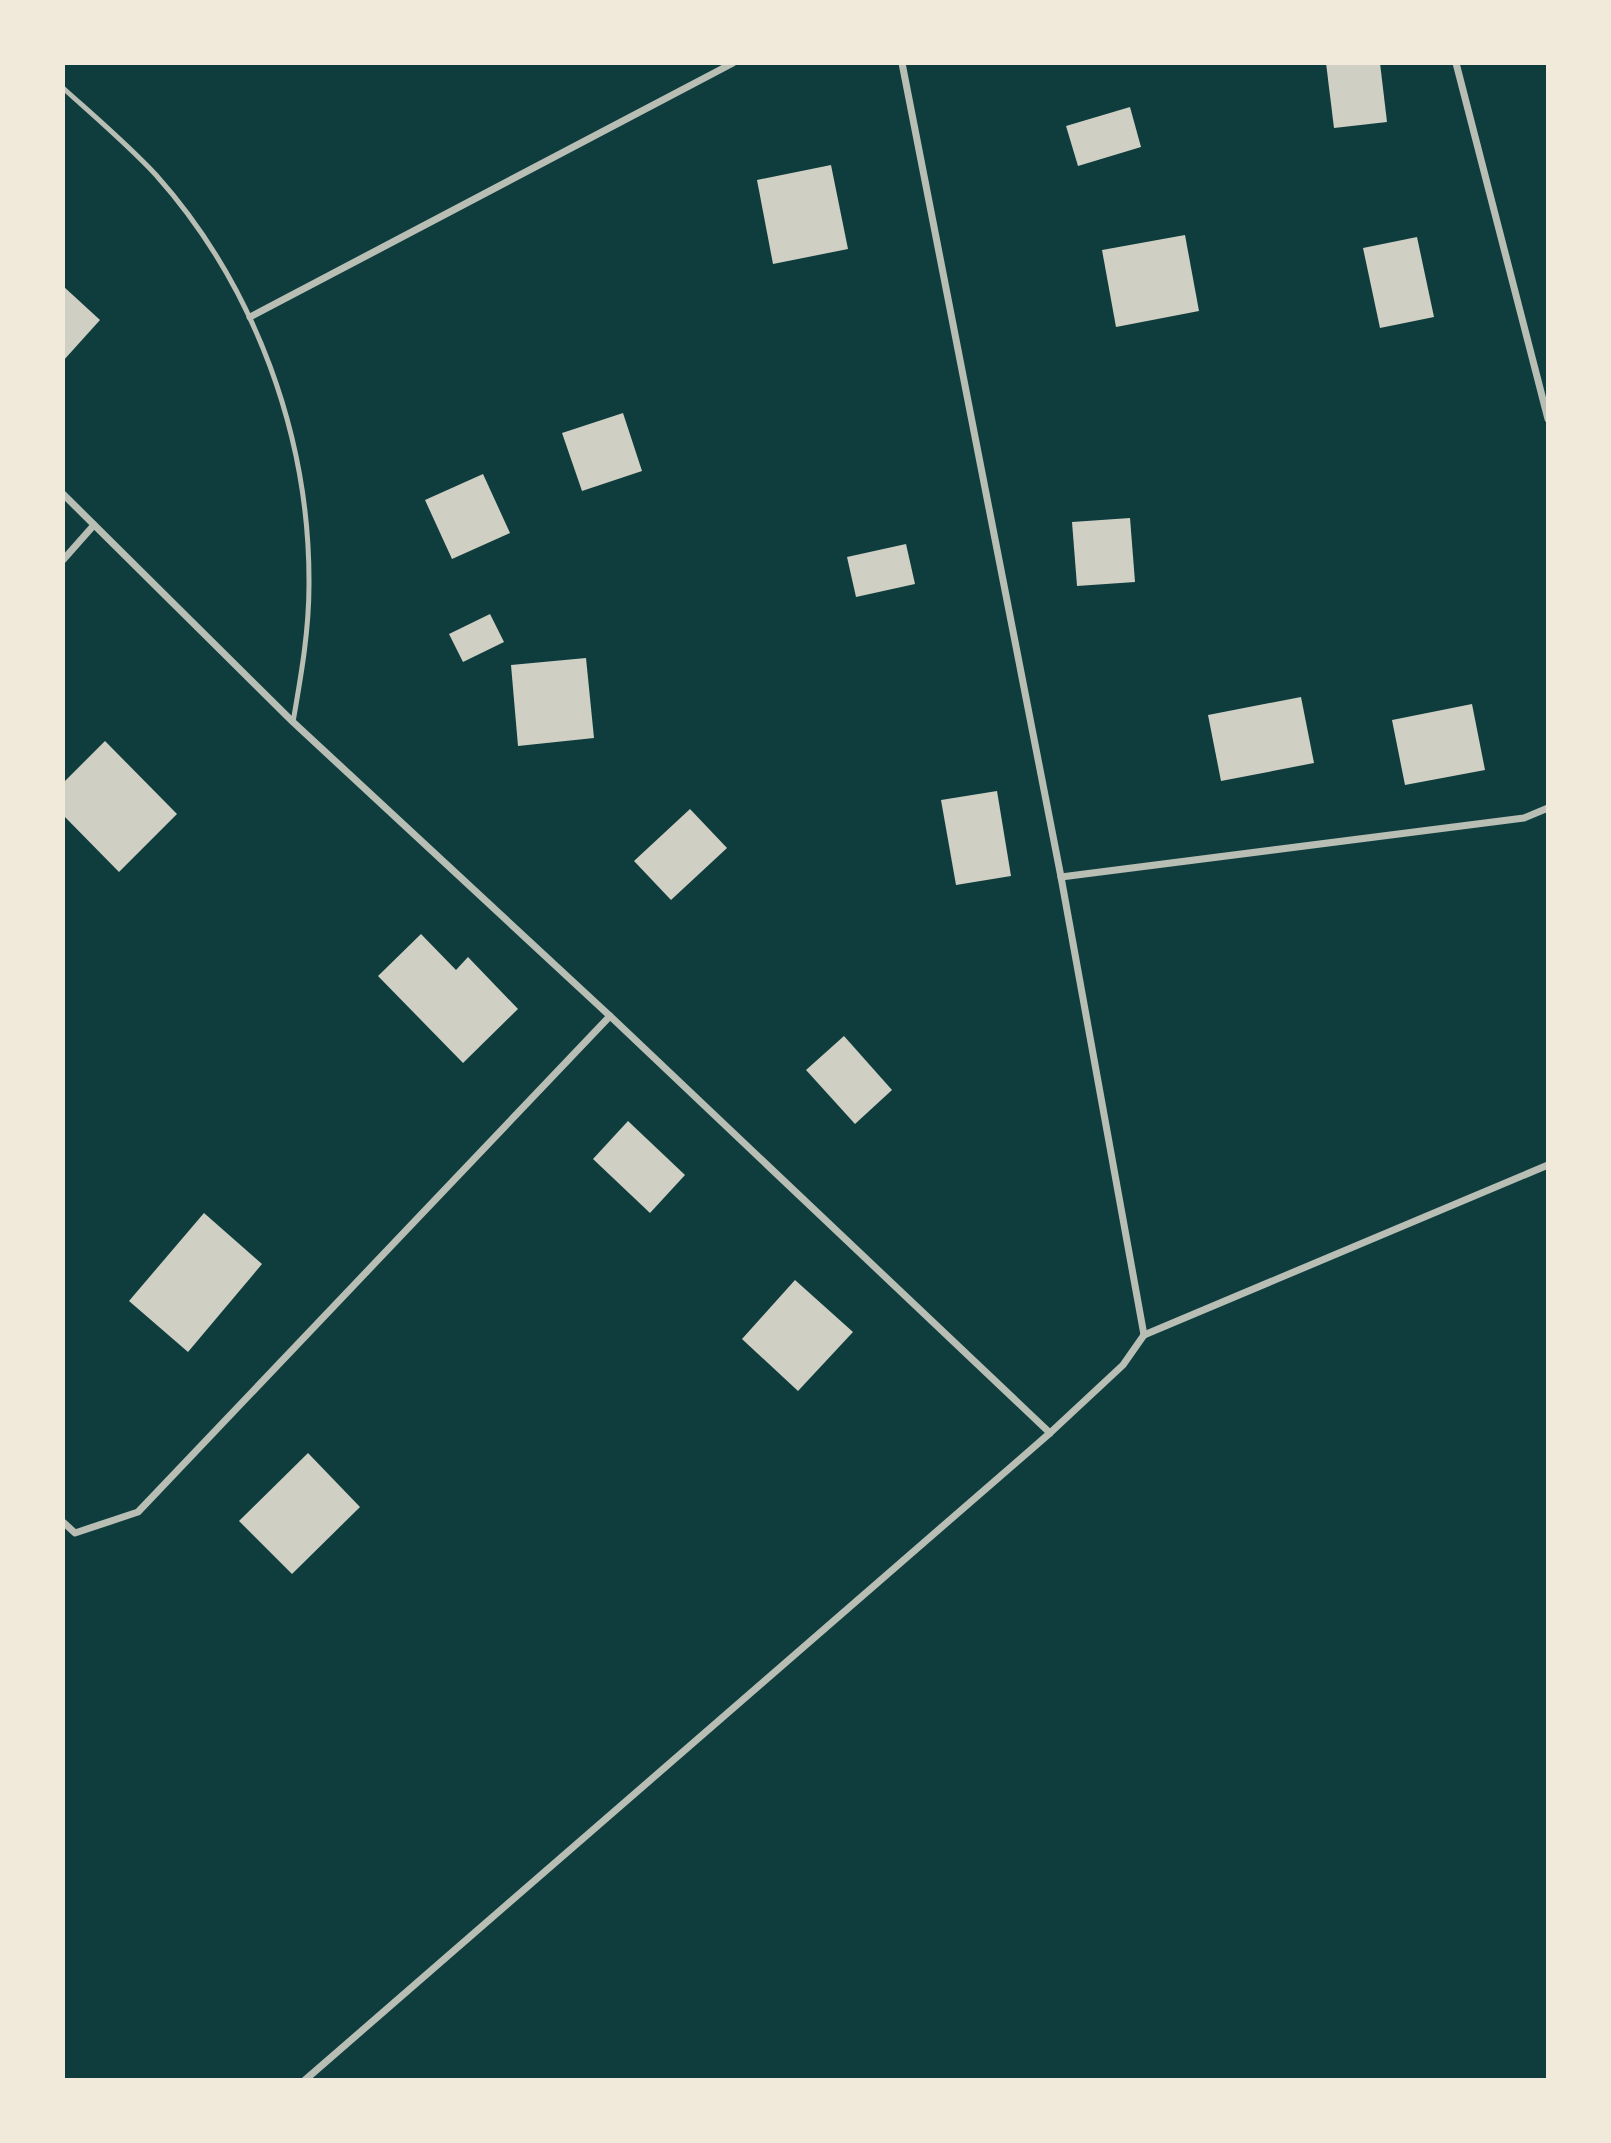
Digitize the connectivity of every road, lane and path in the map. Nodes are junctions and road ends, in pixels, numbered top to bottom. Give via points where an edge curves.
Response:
1 (733, 63) edge
2 (902, 63) edge
3 (1456, 63) edge
4 (63, 88) edge
5 (250, 317) junction
6 (1548, 419) edge
7 (63, 494) edge
8 (94, 525) junction
9 (63, 560) edge
10 (293, 722) junction
11 (1548, 808) edge
12 (1060, 877) junction
13 (610, 1016) junction
14 (1548, 1165) edge
15 (1144, 1335) junction
16 (1050, 1433) junction
17 (63, 1522) edge
18 (305, 2080) edge

1 - 5 street
2 - 12 street
3 - 6 street
4 - 5 lane via 156,176 208,243
5 - 10 lane via 276,381 295,447 306,516 305,654
7 - 8 street
8 - 9 street
8 - 10 street
10 - 13 street
11 - 12 street via 1524,818
12 - 15 street
13 - 16 street
13 - 17 street via 138,1512 75,1533
14 - 15 street
15 - 16 street via 1123,1365
16 - 18 street

